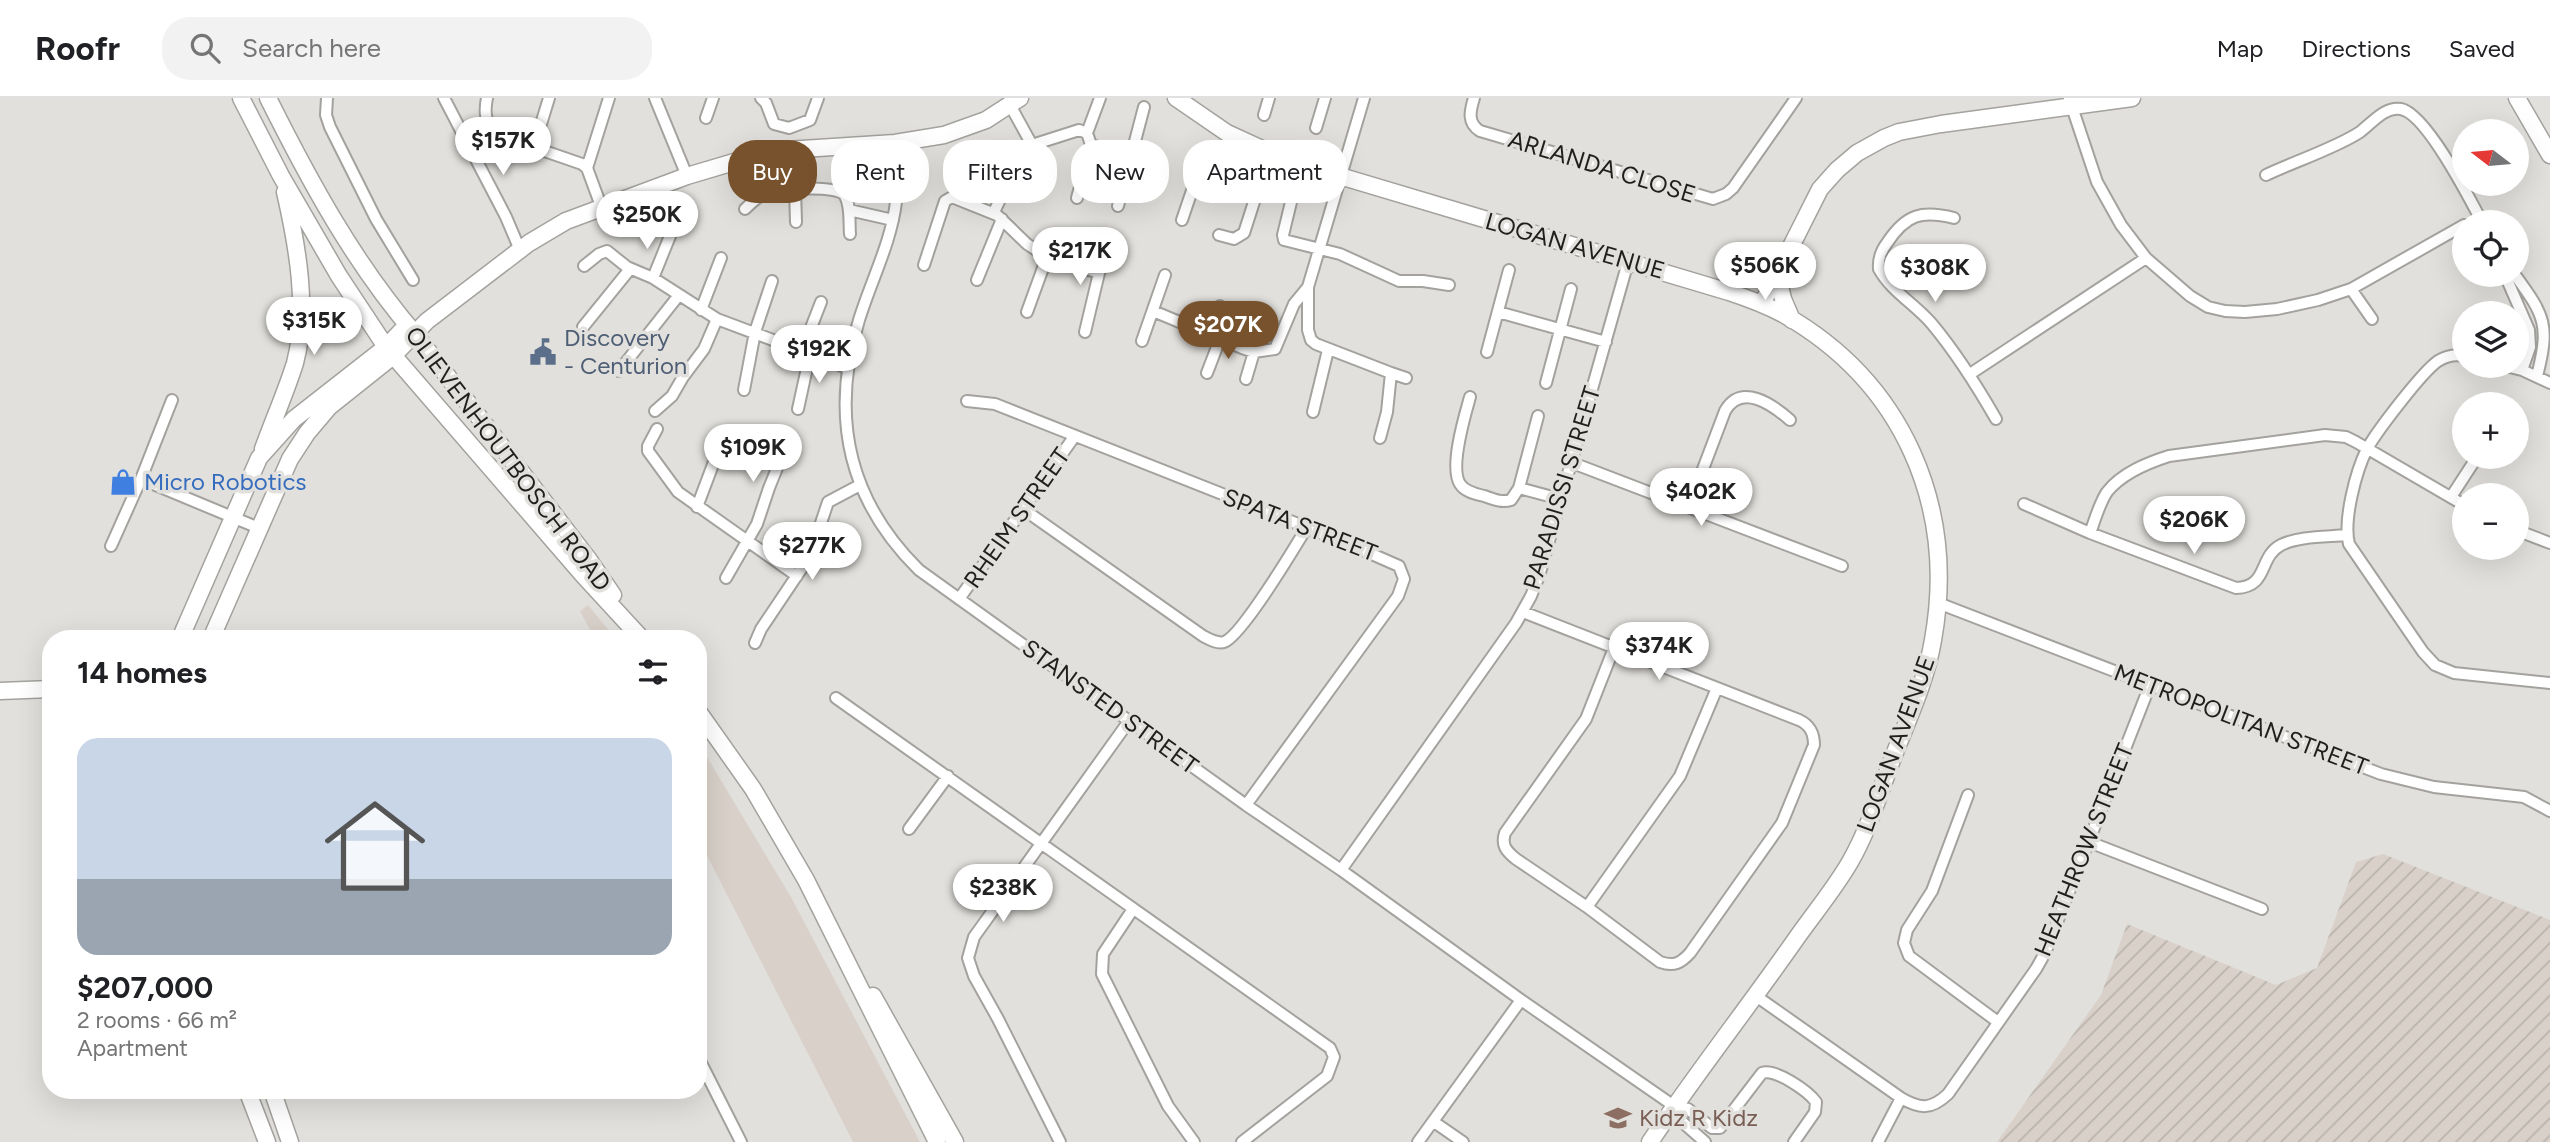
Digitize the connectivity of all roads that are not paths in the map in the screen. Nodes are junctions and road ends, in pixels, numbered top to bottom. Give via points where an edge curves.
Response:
1 (241, 98) edge
2 (268, 98) edge
3 (279, 98) edge
4 (327, 98) edge
5 (444, 98) edge
6 (487, 98) edge
7 (549, 98) edge
8 (609, 98) edge
9 (655, 98) edge
10 (713, 98) edge
11 (761, 98) edge
12 (818, 98) edge
13 (1100, 98) edge
14 (1176, 98) edge
15 (1269, 98) edge
16 (1325, 98) edge
17 (1364, 98) edge
18 (1474, 98) edge
19 (1796, 98) edge
20 (2132, 98) edge
21 (2517, 98) edge
22 (1015, 102) edge
23 (2071, 102) edge
24 (1144, 107) dead end
25 (1264, 115) dead end
26 (706, 118) dead end
27 (280, 123) junction
28 (1316, 128) dead end
29 (1087, 133) junction
30 (920, 140) edge
31 (1029, 140) edge
32 (1046, 140) edge
33 (1089, 140) edge
34 (1134, 140) edge
35 (1241, 140) edge
36 (534, 147) junction
37 (831, 148) edge
38 (1347, 154) edge
39 (2550, 155) edge
40 (587, 168) junction
41 (2266, 174) dead end
42 (281, 176) junction
43 (687, 176) junction
44 (1347, 179) edge
45 (817, 190) edge
46 (752, 203) edge
47 (795, 203) edge
48 (896, 203) edge
49 (945, 203) edge
50 (969, 203) edge
51 (1003, 203) edge
52 (1119, 203) edge
53 (1188, 203) edge
54 (1254, 203) edge
55 (1291, 203) edge
56 (1333, 203) edge
57 (601, 206) junction
58 (1118, 206) dead end
59 (745, 209) dead end
60 (849, 210) junction
61 (2472, 210) edge
62 (998, 216) junction
63 (1954, 218) dead end
64 (893, 220) junction
65 (1182, 220) dead end
66 (796, 222) dead end
67 (2452, 232) edge
68 (850, 234) dead end
69 (1219, 235) dead end
70 (670, 236) dead end
71 (520, 250) junction
72 (1321, 250) junction
73 (1107, 251) dead end
74 (1047, 257) junction
75 (721, 258) dead end
76 (2146, 258) junction
77 (1628, 262) junction
78 (923, 265) dead end
79 (584, 266) dead end
80 (630, 269) junction
81 (1509, 270) dead end
82 (1099, 273) junction
83 (1777, 273) junction
84 (1165, 275) dead end
85 (653, 278) junction
86 (413, 280) dead end
87 (977, 280) dead end
88 (772, 281) dead end
89 (1449, 285) dead end
90 (1308, 287) junction
91 (2524, 287) edge
92 (1571, 289) dead end
93 (2351, 289) junction
94 (679, 295) junction
95 (821, 302) dead end
96 (1762, 304) junction
97 (1220, 306) dead end
98 (701, 310) junction
99 (1153, 311) junction
100 (1027, 312) dead end
101 (1498, 312) junction
102 (717, 318) junction
103 (2372, 319) dead end
104 (1792, 320) junction
105 (583, 327) dead end
106 (411, 330) junction
107 (1560, 330) junction
108 (2529, 330) edge
109 (755, 332) junction
110 (1085, 332) dead end
111 (1214, 336) junction
112 (1142, 341) dead end
113 (1606, 342) junction
114 (1328, 349) junction
115 (2529, 350) edge
116 (389, 351) junction
117 (1254, 352) junction
118 (1487, 352) dead end
119 (806, 353) junction
120 (2452, 355) edge
121 (847, 368) junction
122 (619, 372) dead end
123 (1207, 373) dead end
124 (1391, 373) junction
125 (2529, 373) edge
126 (1970, 374) junction
127 (2537, 376) junction
128 (1246, 379) dead end
129 (1406, 379) dead end
130 (1546, 383) dead end
131 (2550, 383) edge
132 (744, 390) dead end
133 (1470, 397) dead end
134 (172, 400) dead end
135 (967, 401) dead end
136 (797, 409) dead end
137 (655, 411) dead end
138 (1313, 412) dead end
139 (1538, 416) dead end
140 (1996, 419) dead end
141 (1790, 420) dead end
142 (657, 429) dead end
143 (1074, 437) junction
144 (723, 438) dead end
145 (1380, 438) dead end
146 (788, 441) dead end
147 (2367, 450) junction
148 (259, 458) junction
149 (1570, 462) junction
150 (2469, 469) edge
151 (141, 479) junction
152 (860, 485) junction
153 (1520, 488) junction
154 (2451, 497) joint
155 (1560, 499) junction
156 (2024, 505) dead end
157 (1689, 506) junction
158 (697, 507) junction
159 (1023, 509) junction
160 (234, 516) junction
161 (1307, 527) junction
162 (261, 529) junction
163 (2090, 533) junction
164 (2347, 535) junction
165 (2529, 535) edge
166 (746, 542) junction
167 (2550, 543) edge
168 (111, 546) dead end
169 (1842, 566) dead end
170 (797, 576) junction
171 (726, 578) dead end
172 (959, 599) junction
173 (1938, 603) junction
174 (1524, 612) junction
175 (184, 630) edge
176 (215, 630) edge
177 (634, 630) edge
178 (636, 630) edge
179 (755, 643) dead end
180 (1614, 648) junction
181 (2550, 683) edge
182 (2150, 685) junction
183 (1717, 688) junction
184 (42, 689) edge
185 (0, 691) edge
186 (836, 698) dead end
187 (1129, 721) junction
188 (707, 724) edge
189 (948, 776) junction
190 (1968, 795) dead end
191 (1245, 805) junction
192 (2550, 811) edge
193 (909, 829) dead end
194 (1042, 842) junction
195 (2089, 842) junction
196 (1341, 870) junction
197 (1587, 907) junction
198 (1133, 909) junction
199 (2262, 909) dead end
200 (830, 925) junction
201 (1756, 996) junction
202 (1521, 1000) junction
203 (880, 1007) junction
204 (1998, 1022) junction
205 (707, 1075) edge
206 (1901, 1098) junction
207 (250, 1099) edge
208 (275, 1099) edge
209 (1674, 1106) junction
210 (1433, 1122) junction
211 (267, 1142) edge
212 (290, 1142) edge
213 (741, 1142) edge
214 (937, 1142) edge
215 (943, 1142) edge
216 (955, 1142) edge
217 (1060, 1142) edge
218 (1194, 1142) edge
219 (1242, 1142) edge
220 (1418, 1142) edge
221 (1463, 1142) edge
222 (1650, 1142) edge
223 (1705, 1142) edge
224 (1794, 1142) edge
225 (1878, 1142) edge

1 - 42 street, OLIEVENHOUTBOSCH ROAD
2 - 27 street, OLIEVENHOUTBOSCH ROAD
3 - 27 street
4 - 86 street via 326,119 376,219
5 - 71 street
6 - 36 street via 485,116 491,129
7 - 36 street
8 - 40 street
9 - 43 street
10 - 26 street
11 - 12 street via 774,124 789,128 807,123
13 - 29 street
14 - 35 street, LOGAN AVENUE
15 - 25 street
16 - 28 street
17 - 38 street
18 - 19 street, ARLANDA CLOSE via 1471,122 1480,131 1713,199 1733,188
20 - 23 street
21 - 39 street
22 - 30 street via 964,129
22 - 31 street
23 - 76 street via 2096,182
23 - 83 street via 1884,138 1847,162 1820,188
24 - 34 street
27 - 106 street, OLIEVENHOUTBOSCH ROAD via 339,231
29 - 32 street via 1075,130
29 - 33 street
36 - 40 street
37 - 43 street via 771,151
40 - 57 street
41 - 61 street via 2358,133 2390,110 2404,109 2431,136
42 - 116 street, OLIEVENHOUTBOSCH ROAD
42 - 148 street via 297,246 301,308 295,362
43 - 57 street
44 - 77 street, LOGAN AVENUE
45 - 60 street via 839,191
46 - 59 street
47 - 66 street
48 - 64 street, STANSTED STREET
49 - 78 street
50 - 62 street
51 - 62 street
52 - 58 street
53 - 65 street
54 - 69 street via 1244,233 1234,239
55 - 72 street via 1284,240
56 - 72 street
57 - 71 street via 542,233
60 - 64 street
60 - 68 street
62 - 74 street
62 - 87 street
63 - 126 street via 1928,214 1906,220 1881,252 1879,268 1932,324
64 - 121 street, STANSTED STREET
67 - 93 street
70 - 85 street
71 - 106 street
72 - 89 street via 1399,281
72 - 90 street
73 - 82 street
74 - 82 street
74 - 100 street
75 - 98 street
76 - 93 street via 2190,296 2225,311 2277,309
76 - 126 street
77 - 96 street, LOGAN AVENUE
77 - 113 street, PARADISSI STREET
79 - 80 street via 607,251
80 - 85 street
80 - 105 street
81 - 101 street
82 - 110 street
83 - 96 street
83 - 104 street
84 - 99 street
85 - 94 street
88 - 109 street
90 - 114 street via 1310,337
90 - 117 street via 1294,304 1278,346
91 - 127 street via 2548,328 2548,346
92 - 107 street
93 - 103 street
94 - 98 street
94 - 122 street
95 - 119 street
96 - 104 street, LOGAN AVENUE
97 - 111 street
98 - 102 street
99 - 111 street
99 - 112 street
101 - 107 street
101 - 118 street
102 - 109 street
102 - 137 street via 704,349 672,396
104 - 173 street, LOGAN AVENUE via 1858,373 1895,416 1911,447 1933,511
106 - 116 street
106 - 178 street, OLIEVENHOUTBOSCH ROAD via 589,561
107 - 113 street
107 - 130 street
108 - 115 street
109 - 119 street
109 - 132 street
111 - 117 street
111 - 123 street
113 - 149 street, PARADISSI STREET
114 - 124 street
114 - 138 street
116 - 148 street via 295,419
116 - 162 street via 307,433 290,459
116 - 177 street, OLIEVENHOUTBOSCH ROAD
117 - 128 street
119 - 121 street
119 - 136 street
120 - 147 street via 2434,364
121 - 152 street, STANSTED STREET via 846,434
124 - 129 street
124 - 145 street
125 - 127 street
126 - 140 street
127 - 131 street
133 - 153 street via 1458,442 1456,475 1460,484 1501,502 1511,500
134 - 151 street
135 - 143 street, SPATA STREET via 995,404
139 - 153 street
141 - 157 street via 1754,397 1733,400
142 - 158 street via 648,451 674,488
143 - 159 street, RHEIM STREET
143 - 161 street, SPATA STREET
144 - 158 street
146 - 166 street
147 - 154 street
147 - 163 street via 2346,437 2325,435 2152,461 2107,493
147 - 164 street via 2346,523
148 - 160 street
149 - 155 street, PARADISSI STREET
149 - 157 street
150 - 154 street
151 - 160 street
151 - 168 street
152 - 170 street via 828,502 810,556
152 - 172 street, STANSTED STREET via 895,546
153 - 155 street
155 - 174 street, PARADISSI STREET
156 - 163 street
157 - 169 street
158 - 166 street
159 - 161 street via 1218,642 1227,641 1239,629
159 - 172 street, RHEIM STREET
160 - 162 street
160 - 175 street
161 - 191 street, SPATA STREET via 1393,561 1403,572 1402,587
162 - 176 street
163 - 164 street via 2236,588 2253,584 2274,550 2283,544
164 - 181 street via 2429,661 2454,673
165 - 167 street
166 - 170 street
166 - 171 street
170 - 179 street
172 - 187 street, STANSTED STREET
173 - 182 street, METROPOLITAN STREET
173 - 201 street, LOGAN AVENUE via 1923,682 1855,852
174 - 180 street
174 - 196 street, PARADISSI STREET
180 - 183 street
180 - 197 street via 1586,719 1503,838 1507,852
182 - 192 street, METROPOLITAN STREET via 2381,774 2434,788 2524,797
182 - 195 street, HEATHROW STREET
183 - 197 street via 1680,776
183 - 197 street via 1799,720 1814,737 1782,822 1683,961 1660,962
184 - 185 street
186 - 189 street
187 - 191 street, STANSTED STREET
187 - 194 street
188 - 200 street via 752,789
189 - 193 street
189 - 194 street
190 - 204 street via 1932,891 1907,930 1904,943 1909,956
191 - 196 street, STANSTED STREET
194 - 198 street
194 - 217 street via 974,937 968,958
195 - 199 street
195 - 204 street, HEATHROW STREET via 2045,953
196 - 202 street, STANSTED STREET
198 - 218 street via 1103,954 1102,974 1168,1106
198 - 219 street via 1330,1048 1334,1057 1327,1076
200 - 203 street
200 - 214 street
201 - 206 street, HEATHROW STREET
201 - 209 street, LOGAN AVENUE
202 - 209 street, STANSTED STREET
202 - 210 street
203 - 215 street
203 - 216 street
204 - 206 street, HEATHROW STREET via 1939,1102 1924,1108
205 - 213 street
206 - 225 street
207 - 211 street
208 - 212 street
209 - 222 street, LOGAN AVENUE
209 - 223 street via 1680,1120
209 - 224 street via 1720,1128 1762,1073 1775,1072 1816,1102 1815,1112
210 - 220 street
210 - 221 street

